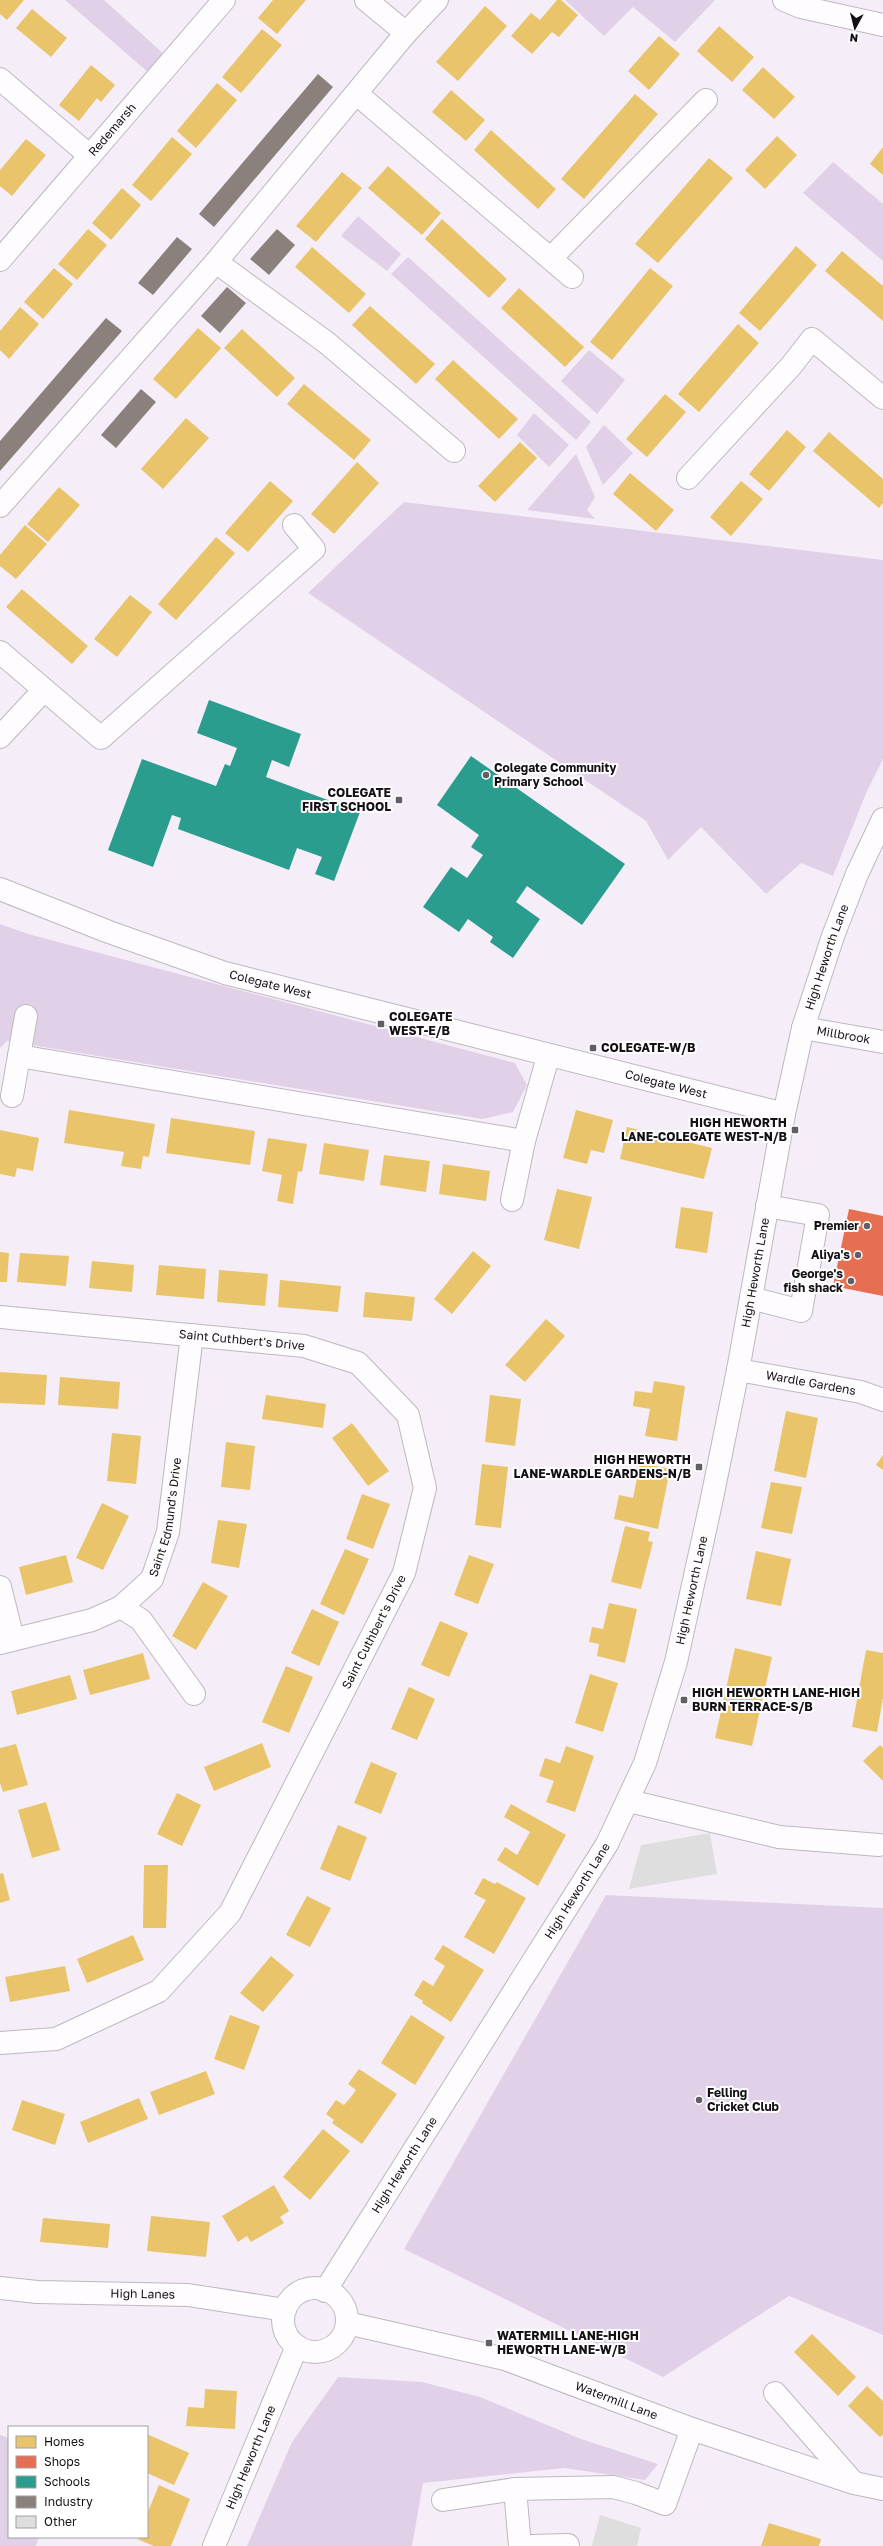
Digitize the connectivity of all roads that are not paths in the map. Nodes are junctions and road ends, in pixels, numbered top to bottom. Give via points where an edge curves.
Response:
1 (224, 0) edge
2 (366, 0) edge
3 (437, 0) edge
4 (784, 0) edge
5 (883, 25) edge
6 (406, 33) junction
7 (0, 79) edge
8 (358, 94) junction
9 (706, 100) dead end
10 (90, 156) junction
11 (551, 258) junction
12 (0, 260) edge
13 (216, 262) junction
14 (572, 277) dead end
15 (883, 398) edge
16 (454, 451) dead end
17 (688, 478) dead end
18 (0, 506) edge
19 (294, 525) dead end
20 (0, 652) edge
21 (43, 691) junction
22 (0, 737) edge
23 (883, 819) edge
24 (0, 889) edge
25 (26, 1016) dead end
26 (803, 1028) junction
27 (883, 1042) edge
28 (19, 1056) junction
29 (548, 1056) junction
30 (12, 1096) dead end
31 (784, 1114) junction
32 (524, 1141) junction
33 (512, 1200) dead end
34 (767, 1206) junction
35 (751, 1298) junction
36 (0, 1317) edge
37 (192, 1335) junction
38 (738, 1370) junction
39 (883, 1400) edge
40 (0, 1587) edge
41 (121, 1607) junction
42 (7, 1641) edge
43 (194, 1694) dead end
44 (629, 1801) junction
45 (880, 1845) dead end
46 (0, 2043) edge
47 (0, 2288) edge
48 (325, 2291) junction
49 (285, 2310) junction
50 (347, 2323) junction
51 (297, 2346) junction
52 (775, 2393) dead end
53 (692, 2429) junction
54 (854, 2483) junction
55 (515, 2489) junction
56 (883, 2489) edge
57 (443, 2500) dead end
58 (214, 2546) edge
59 (520, 2546) edge
60 (532, 2546) edge
61 (568, 2546) edge

1 - 10 street, Redemarsh
2 - 6 street
3 - 6 street
4 - 5 street via 801,7
6 - 8 street
7 - 10 street
8 - 11 street
8 - 13 street
9 - 11 street
10 - 12 street, Redemarsh
11 - 14 street
13 - 16 street via 327,343
13 - 18 street
15 - 17 street via 812,339 791,366
19 - 21 street via 314,549 101,738
20 - 21 street
21 - 22 street
23 - 26 street, High Heworth Lane via 838,922
24 - 29 street, Colegate West via 109,932 225,973
25 - 28 street
26 - 27 street, Millbrook
26 - 31 street, High Heworth Lane
28 - 30 street
28 - 32 street
29 - 31 street, Colegate West
29 - 32 street
31 - 34 street, High Heworth Lane
32 - 33 street
34 - 35 street, High Heworth Lane
34 - 35 street via 818,1215 801,1311
35 - 38 street, High Heworth Lane
36 - 37 street, Saint Cuthbert's Drive
37 - 41 street, Saint Edmund's Drive via 168,1532 152,1579
37 - 46 street, Saint Cuthbert's Drive via 304,1346 358,1363 404,1410 408,1415 425,1488 404,1573 230,1913 159,1991 56,2039
38 - 39 street, Wardle Gardens via 861,1392
38 - 44 street, High Heworth Lane via 676,1662 659,1723
40 - 42 street
41 - 42 street, Saint Edmund's Drive via 92,1620
41 - 43 street via 141,1620
44 - 45 street via 779,1837
44 - 48 street, High Heworth Lane via 607,1844
47 - 49 street, High Lanes via 38,2292 188,2295
48 - 49 street via 311,2289 300,2292 292,2298
48 - 50 street via 340,2301 345,2310
49 - 51 street via 285,2330
50 - 51 street via 339,2342 330,2348 310,2352
50 - 53 street, Watermill Lane via 504,2359
51 - 58 street, High Heworth Lane
52 - 54 street
53 - 54 street, Watermill Lane
53 - 55 street via 665,2504 613,2487
54 - 56 street, Watermill Lane
55 - 57 street
55 - 59 street
60 - 61 street

